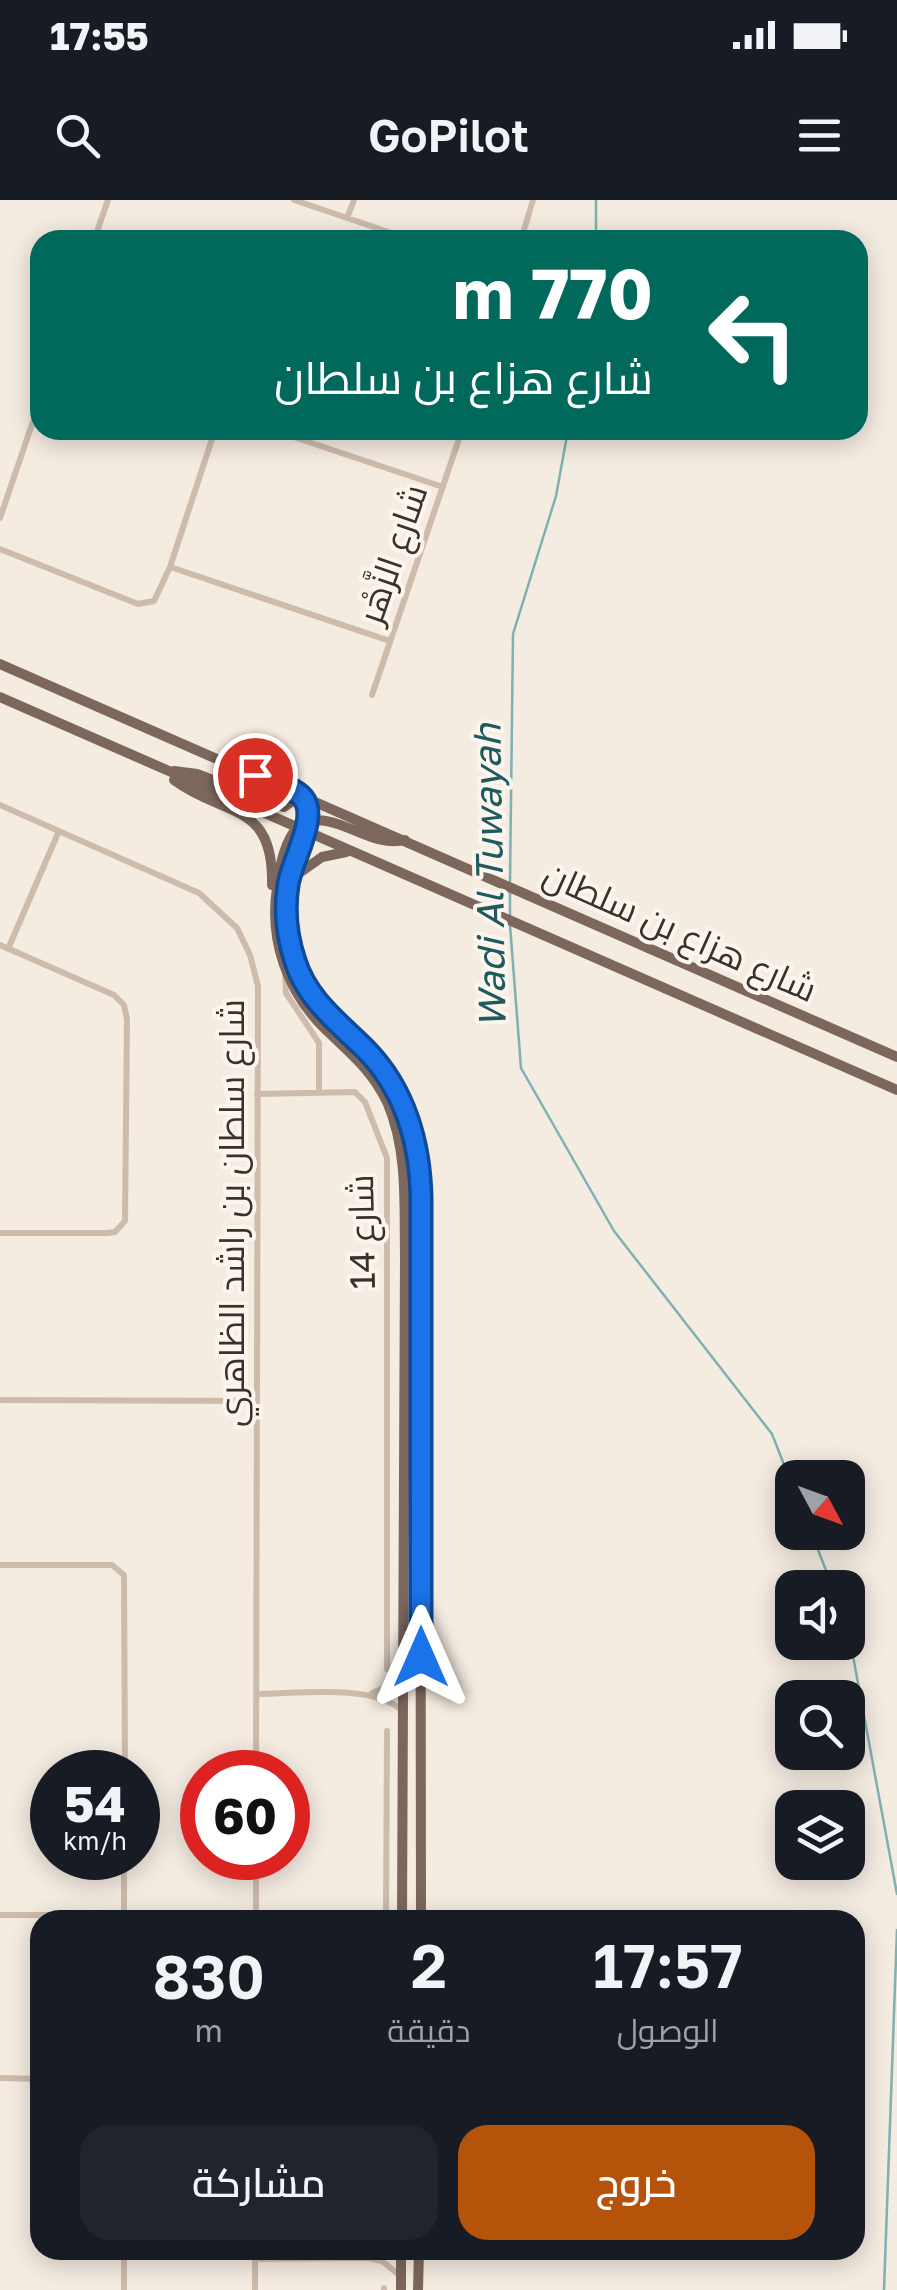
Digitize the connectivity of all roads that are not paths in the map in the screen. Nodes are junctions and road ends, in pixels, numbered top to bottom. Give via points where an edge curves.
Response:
1 (108, 200) edge
2 (294, 200) edge
3 (354, 200) edge
4 (533, 200) edge
5 (348, 218) junction
6 (98, 230) edge
7 (383, 230) edge
8 (524, 230) edge
9 (30, 430) edge
10 (212, 440) edge
11 (304, 440) edge
12 (459, 440) edge
13 (443, 487) junction
14 (0, 518) edge
15 (0, 549) edge
16 (170, 567) junction
17 (390, 641) junction
18 (0, 664) edge
19 (372, 694) dead end
20 (0, 697) edge
21 (168, 772) junction
22 (296, 792) junction
23 (0, 805) edge
24 (303, 827) junction
25 (59, 831) junction
26 (405, 840) junction
27 (352, 852) junction
28 (288, 881) junction
29 (275, 926) junction
30 (4, 947) edge
31 (286, 971) junction
32 (897, 1058) edge
33 (897, 1090) edge
34 (319, 1091) junction
35 (257, 1094) junction
36 (0, 1233) edge
37 (405, 1256) junction
38 (422, 1351) junction
39 (405, 1354) junction
40 (388, 1358) junction
41 (387, 1378) junction
42 (404, 1387) junction
43 (0, 1400) edge
44 (256, 1401) junction
45 (0, 1565) edge
46 (403, 1666) junction
47 (387, 1669) dead end
48 (257, 1694) junction
49 (366, 1694) junction
50 (403, 1712) junction
51 (387, 1730) dead end
52 (125, 1750) edge
53 (256, 1750) edge
54 (124, 1880) edge
55 (256, 1880) edge
56 (124, 1910) edge
57 (256, 1910) edge
58 (386, 1910) edge
59 (402, 1910) edge
60 (420, 1910) edge
61 (0, 1915) edge
62 (30, 1916) edge
63 (0, 2078) edge
64 (30, 2079) edge
65 (124, 2260) edge
66 (256, 2260) edge
67 (374, 2260) edge
68 (419, 2260) edge
69 (400, 2284) edge
70 (124, 2290) edge
71 (256, 2290) edge
72 (418, 2290) edge

1 - 6 street
2 - 5 street
3 - 5 street
4 - 8 street
5 - 7 street
9 - 14 street
10 - 16 street
11 - 13 street
12 - 13 street, شارع الزَّهْر
13 - 17 street, شارع الزَّهْر
15 - 16 street via 144,605 158,597
16 - 17 street
17 - 19 street, شارع الزَّهْر
18 - 22 main road, شارع هزاع بن سلطان
20 - 21 main road, شارع هزاع بن سلطان
21 - 22 main road via 197,774 284,807
21 - 24 main road, شارع هزاع بن سلطان
21 - 29 main road via 182,786 241,813 261,832 271,854
22 - 24 main road via 309,808
22 - 26 main road, شارع هزاع بن سلطان
23 - 25 street, شارع سلطان بن راشد الظاهري
24 - 26 main road via 328,820 381,840
24 - 27 main road, شارع هزاع بن سلطان
24 - 28 main road
24 - 29 main road via 280,867
25 - 30 street
25 - 35 street, شارع سلطان بن راشد الظاهري via 200,893 237,928 258,986
26 - 32 main road, شارع هزاع بن سلطان
27 - 28 main road via 322,857
27 - 33 main road, شارع هزاع بن سلطان
28 - 38 main road via 288,930 300,976 380,1066 410,1126 421,1183
29 - 31 main road
30 - 36 street via 124,1005 127,1213 108,1234
31 - 34 street via 286,993 319,1043
31 - 37 main road via 304,1005 363,1064 388,1104 402,1158
34 - 35 street, شارع 14
34 - 40 street, شارع 14 via 361,1096 386,1152
35 - 44 street, شارع سلطان بن راشد الظاهري
37 - 38 main road via 416,1264
37 - 39 main road
38 - 60 main road
39 - 40 street
39 - 42 main road
40 - 41 street, شارع 14
41 - 42 street
41 - 47 street, شارع 14
42 - 46 main road
43 - 44 street
44 - 48 street, شارع سلطان بن راشد الظاهري
45 - 52 street via 112,1564 124,1574
46 - 49 street via 389,1686
46 - 50 main road
48 - 49 street
48 - 53 street, شارع سلطان بن راشد الظاهري
49 - 50 street via 386,1698
50 - 59 main road
51 - 58 street
54 - 56 street
55 - 57 street
61 - 62 street
63 - 64 street
65 - 70 street
66 - 71 street
67 - 69 street via 387,2264
68 - 72 main road

